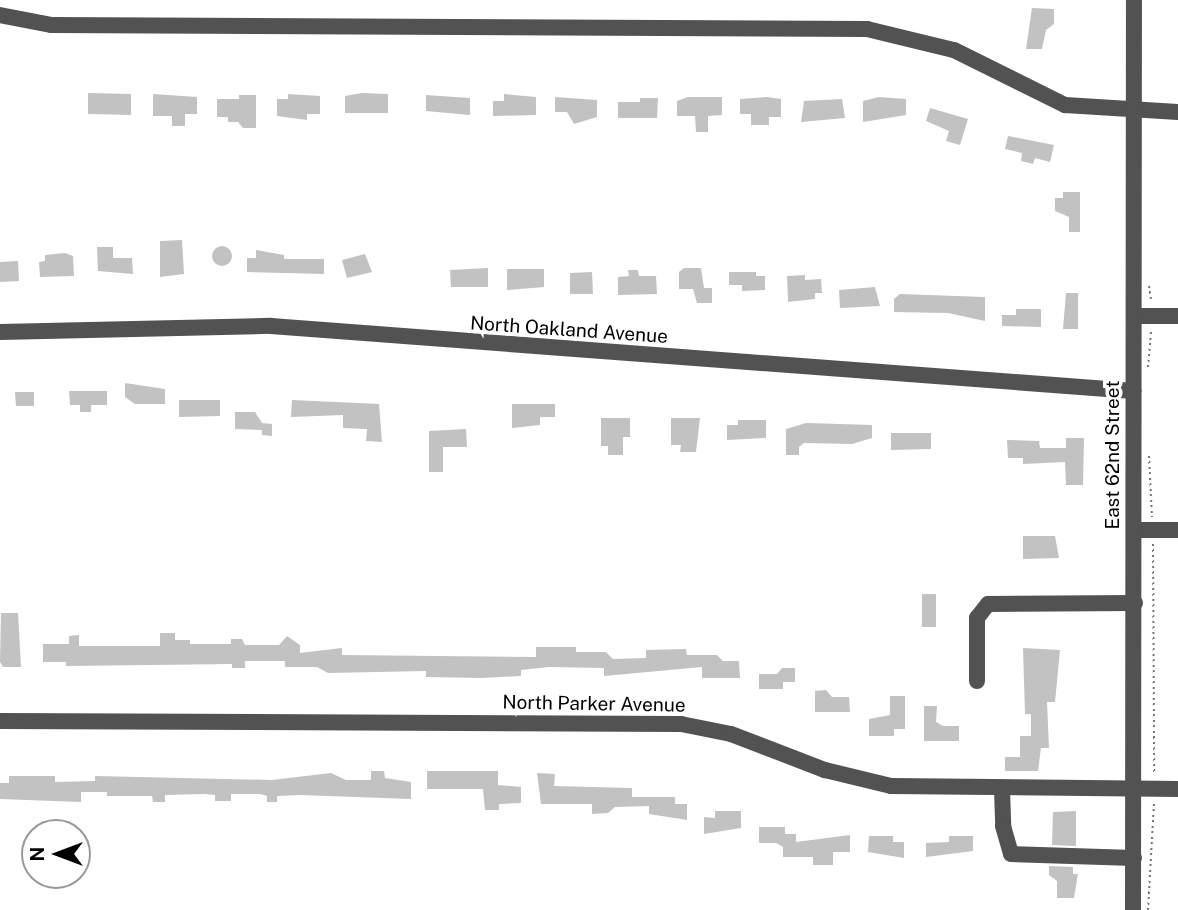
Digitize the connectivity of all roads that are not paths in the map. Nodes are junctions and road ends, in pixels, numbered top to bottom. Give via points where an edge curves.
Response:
1 (1134, 0) edge
2 (0, 15) edge
3 (1134, 109) junction
4 (1178, 112) edge
5 (1134, 316) junction
6 (1178, 316) edge
7 (0, 332) edge
8 (1134, 391) junction
9 (1135, 530) junction
10 (1178, 530) edge
11 (1135, 603) junction
12 (977, 681) dead end
13 (0, 721) edge
14 (1178, 789) edge
15 (1002, 790) junction
16 (1135, 790) junction
17 (1134, 858) junction
18 (1133, 910) edge

1 - 3 street, East 62nd Street
2 - 3 street via 52,25 867,29 954,50 1065,105
3 - 4 street
3 - 5 street, East 62nd Street
5 - 6 street
5 - 8 street, East 62nd Street
7 - 8 street, North Oakland Avenue via 271,326
8 - 9 street, East 62nd Street
9 - 10 street
9 - 11 street, East 62nd Street
11 - 12 street via 988,604 978,618
11 - 16 street, East 62nd Street
13 - 15 street, North Parker Avenue via 681,724 731,734 874,783
14 - 16 street, North Parker Avenue
15 - 16 street, North Parker Avenue
15 - 17 street via 1003,826 1011,854
16 - 17 street, East 62nd Street
17 - 18 street, East 62nd Street

